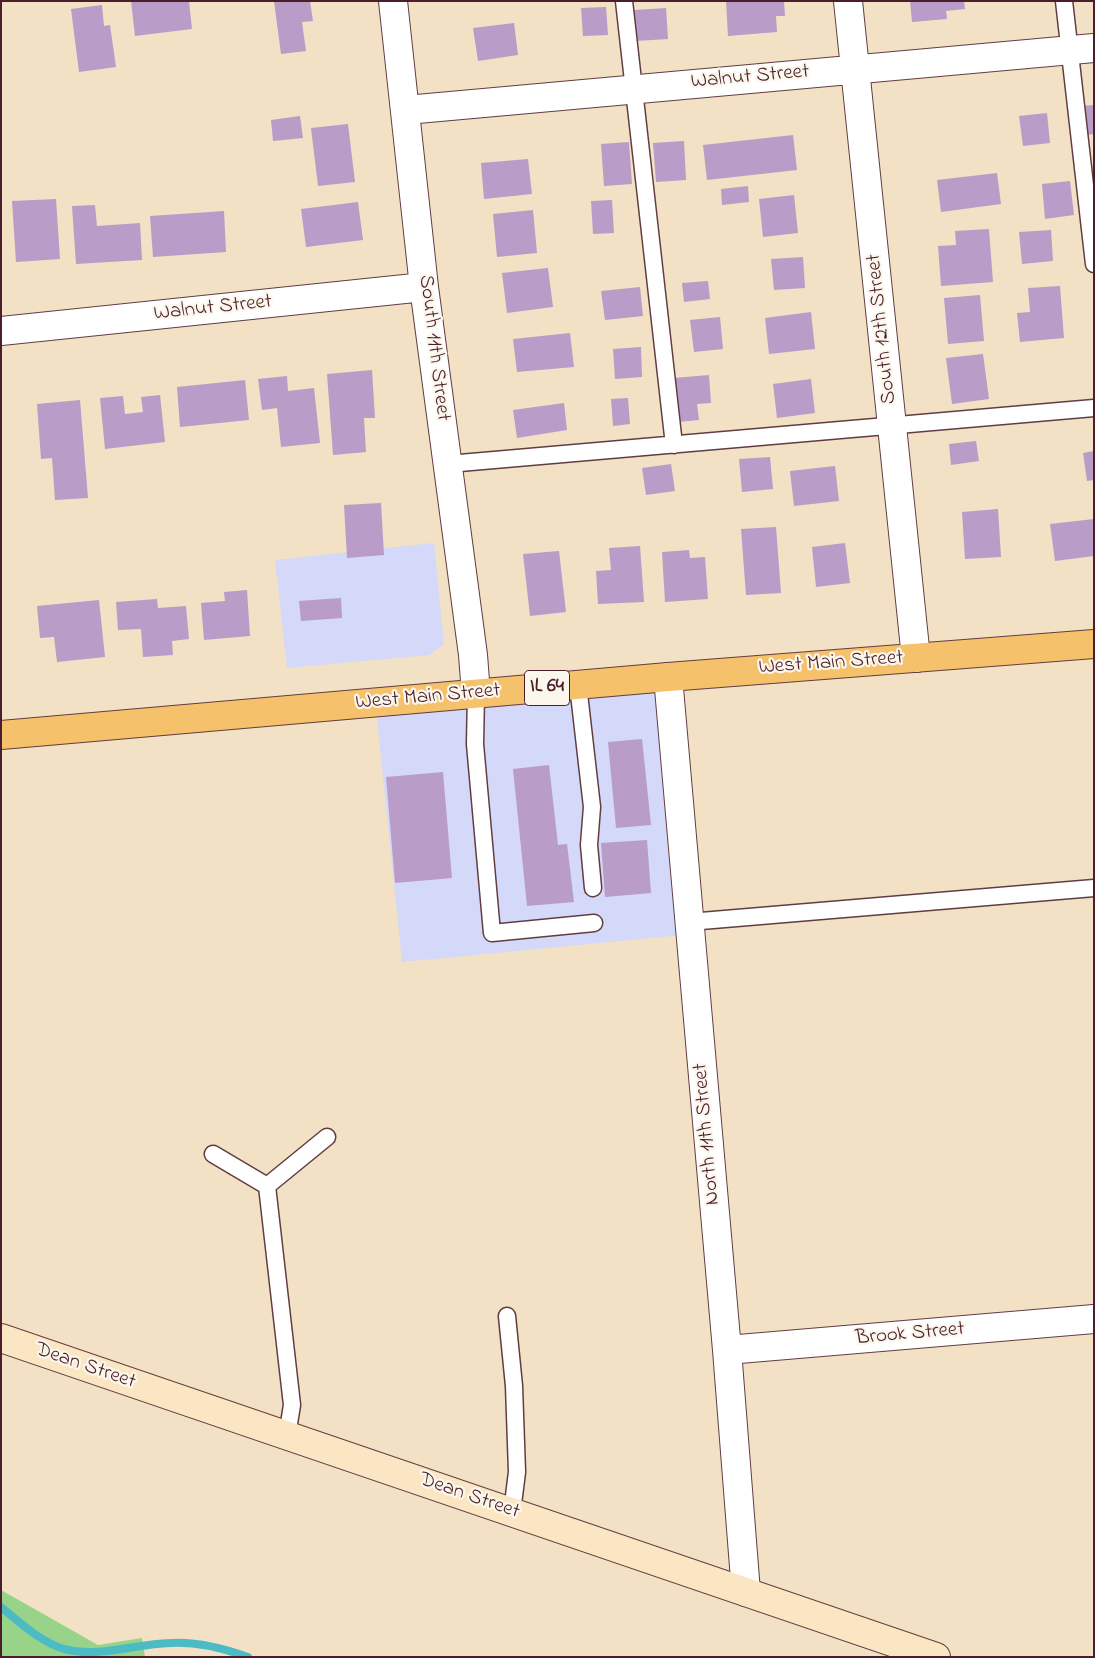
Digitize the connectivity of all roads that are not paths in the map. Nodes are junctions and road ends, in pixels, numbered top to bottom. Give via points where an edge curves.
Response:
1 (393, 1) edge
2 (624, 1) edge
3 (848, 1) edge
4 (1064, 1) edge
5 (1082, 49) edge
6 (857, 69) junction
7 (636, 89) junction
8 (406, 110) junction
9 (1094, 264) edge
10 (424, 287) junction
11 (1, 331) edge
12 (1094, 408) edge
13 (892, 426) junction
14 (674, 445) junction
15 (448, 464) junction
16 (1094, 644) edge
17 (916, 658) junction
18 (668, 677) junction
19 (578, 685) junction
20 (476, 694) junction
21 (1, 735) edge
22 (593, 888) dead end
23 (1094, 888) edge
24 (689, 922) junction
25 (594, 923) dead end
26 (327, 1137) dead end
27 (213, 1154) dead end
28 (268, 1186) junction
29 (507, 1316) dead end
30 (1094, 1319) edge
31 (1, 1338) edge
32 (727, 1350) junction
33 (287, 1436) junction
34 (512, 1512) junction
35 (746, 1592) junction
36 (936, 1657) edge

1 - 8 street, South 11th Street
2 - 7 lane
3 - 6 street, South 12th Street
4 - 5 lane
5 - 6 street, Walnut Street
5 - 9 lane
6 - 7 street, Walnut Street
6 - 13 street, South 12th Street
7 - 8 street, Walnut Street
7 - 14 lane
8 - 10 street, South 11th Street
10 - 11 street, Walnut Street
10 - 15 street, South 11th Street
12 - 13 lane
13 - 14 lane
13 - 17 street, South 12th Street
14 - 15 lane
15 - 20 street, South 11th Street
16 - 17 main road, West Main Street / IL 64
17 - 18 main road, West Main Street / IL 64
18 - 19 main road, West Main Street / IL 64
18 - 24 street, North 11th Street
19 - 20 main road, West Main Street / IL 64
19 - 22 lane via 592,807
20 - 21 main road, West Main Street / IL 64
20 - 25 lane via 475,744 492,934
23 - 24 lane
24 - 32 street, North 11th Street
26 - 28 lane
27 - 28 lane
28 - 33 lane via 292,1405
29 - 34 lane via 514,1386 517,1472
30 - 32 street, Brook Street
31 - 33 street, Dean Street
32 - 35 street, North 11th Street
33 - 34 street, Dean Street
34 - 35 street, Dean Street
35 - 36 street, Dean Street

